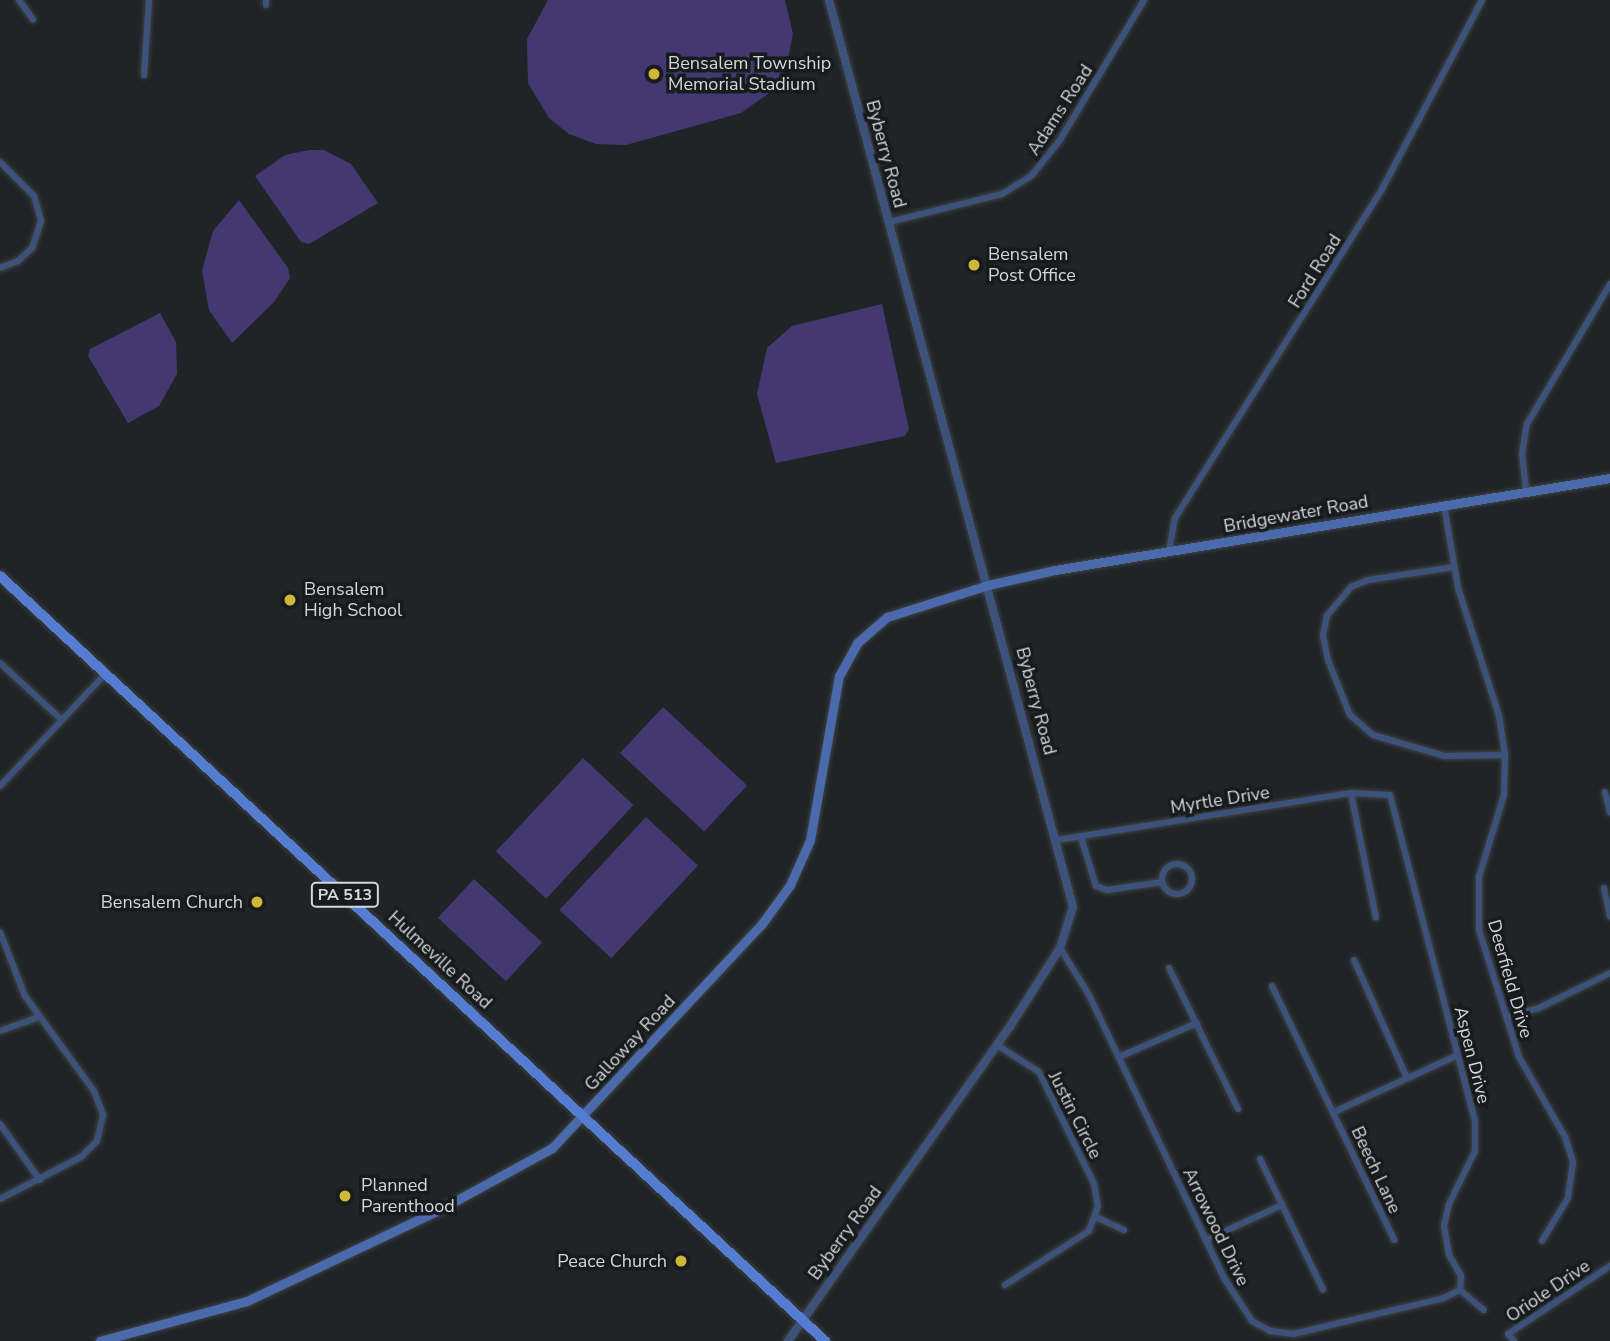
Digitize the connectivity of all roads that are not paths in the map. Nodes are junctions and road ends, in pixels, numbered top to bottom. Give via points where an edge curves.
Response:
1 (19, 0) edge
2 (149, 0) edge
3 (829, 0) edge
4 (1144, 0) edge
5 (1482, 0) edge
6 (33, 19) dead end
7 (144, 75) dead end
8 (0, 162) edge
9 (889, 222) junction
10 (0, 268) edge
11 (1610, 284) edge
12 (1610, 478) edge
13 (1526, 491) junction
14 (1444, 505) junction
15 (1169, 551) junction
16 (1454, 567) junction
17 (0, 576) edge
18 (988, 585) junction
19 (0, 663) edge
20 (105, 674) junction
21 (62, 720) junction
22 (1506, 755) junction
23 (0, 786) edge
24 (1605, 792) dead end
25 (1351, 793) junction
26 (1388, 793) joint
27 (1610, 812) edge
28 (1057, 840) junction
29 (1082, 840) junction
30 (1161, 882) junction
31 (1604, 888) dead end
32 (1610, 916) edge
33 (1376, 918) dead end
34 (0, 934) edge
35 (1060, 948) junction
36 (1354, 960) dead end
37 (1169, 968) dead end
38 (1610, 973) edge
39 (1272, 986) dead end
40 (39, 1017) junction
41 (1506, 1017) junction
42 (1197, 1023) junction
43 (0, 1031) edge
44 (997, 1045) junction
45 (1456, 1056) junction
46 (1119, 1057) junction
47 (1407, 1078) junction
48 (1238, 1109) dead end
49 (1334, 1112) junction
50 (582, 1119) junction
51 (0, 1124) edge
52 (1260, 1159) dead end
53 (40, 1180) junction
54 (0, 1199) edge
55 (1282, 1205) junction
56 (1096, 1217) junction
57 (1124, 1230) dead end
58 (1206, 1240) junction
59 (1394, 1240) dead end
60 (1542, 1241) dead end
61 (1610, 1266) edge
62 (1006, 1285) dead end
63 (1323, 1290) dead end
64 (1460, 1290) junction
65 (1484, 1310) dead end
66 (801, 1321) junction
67 (100, 1341) edge
68 (788, 1341) edge
69 (825, 1341) edge
70 (1514, 1341) edge

1 - 6 street
2 - 7 street
3 - 9 street, Byberry Road
4 - 9 street, Adams Road via 1060,140 1032,175 1002,194
5 - 15 street, Ford Road via 1382,189 1175,518 1168,534
8 - 10 street via 34,196 41,220 32,248 18,261
9 - 18 street, Byberry Road
11 - 13 street via 1532,411 1523,444
12 - 13 main road, Bridgewater Road
13 - 14 main road, Bridgewater Road
14 - 15 main road, Bridgewater Road
14 - 16 street, Deerfield Drive
15 - 18 main road, Bridgewater Road
16 - 22 street, Deerfield Drive via 1499,716
16 - 22 street via 1350,587 1326,616 1323,635 1328,660 1350,715 1373,735 1445,757
17 - 20 main road, Hulmeville Road / PA 513
18 - 28 street, Byberry Road
18 - 50 main road, Galloway Road via 887,617 857,643 839,676 810,840 790,885 761,925
19 - 21 street
20 - 21 street
20 - 50 main road, Hulmeville Road / PA 513
21 - 23 street
22 - 41 street, Deerfield Drive via 1504,795 1482,862 1476,911
24 - 27 street
25 - 26 street, Myrtle Drive
25 - 29 street, Myrtle Drive
25 - 33 street
26 - 45 street, Aspen Drive via 1395,804
28 - 29 street, Myrtle Drive
28 - 35 street, Byberry Road via 1073,907
29 - 30 street via 1089,873 1101,888
30 - 30 street via 1165,869 1175,863 1192,874 1190,888 1183,894 1168,892
31 - 32 street
34 - 40 street via 17,979
35 - 44 street, Byberry Road
35 - 46 street, Arrowood Drive
36 - 47 street
37 - 42 street
38 - 41 street via 1539,1008
39 - 49 street, Beech Lane
40 - 43 street
40 - 53 street via 94,1091 103,1115 92,1148
41 - 60 street, Deerfield Drive via 1519,1057 1565,1137 1573,1162 1568,1198
42 - 46 street
42 - 48 street
44 - 56 street, Justin Circle via 1039,1072 1094,1184
44 - 66 street, Byberry Road
45 - 47 street, Beech Lane
45 - 64 street, Aspen Drive via 1476,1133 1475,1152 1449,1204 1444,1226 1449,1255 1461,1276
46 - 58 street, Arrowood Drive
47 - 49 street, Beech Lane
49 - 59 street, Beech Lane
50 - 66 main road, Hulmeville Road / PA 513
50 - 67 main road, Galloway Road via 552,1148 520,1167 274,1289 226,1308
51 - 53 street
52 - 55 street
53 - 54 street
55 - 58 street
55 - 63 street
56 - 57 street
56 - 62 street via 1089,1231
58 - 64 street, Arrowood Drive via 1244,1312 1258,1326 1282,1334 1444,1298
61 - 70 street, Oriole Drive via 1508,1334
64 - 65 street
66 - 68 street, Byberry Road
66 - 69 main road, Hulmeville Road / PA 513

